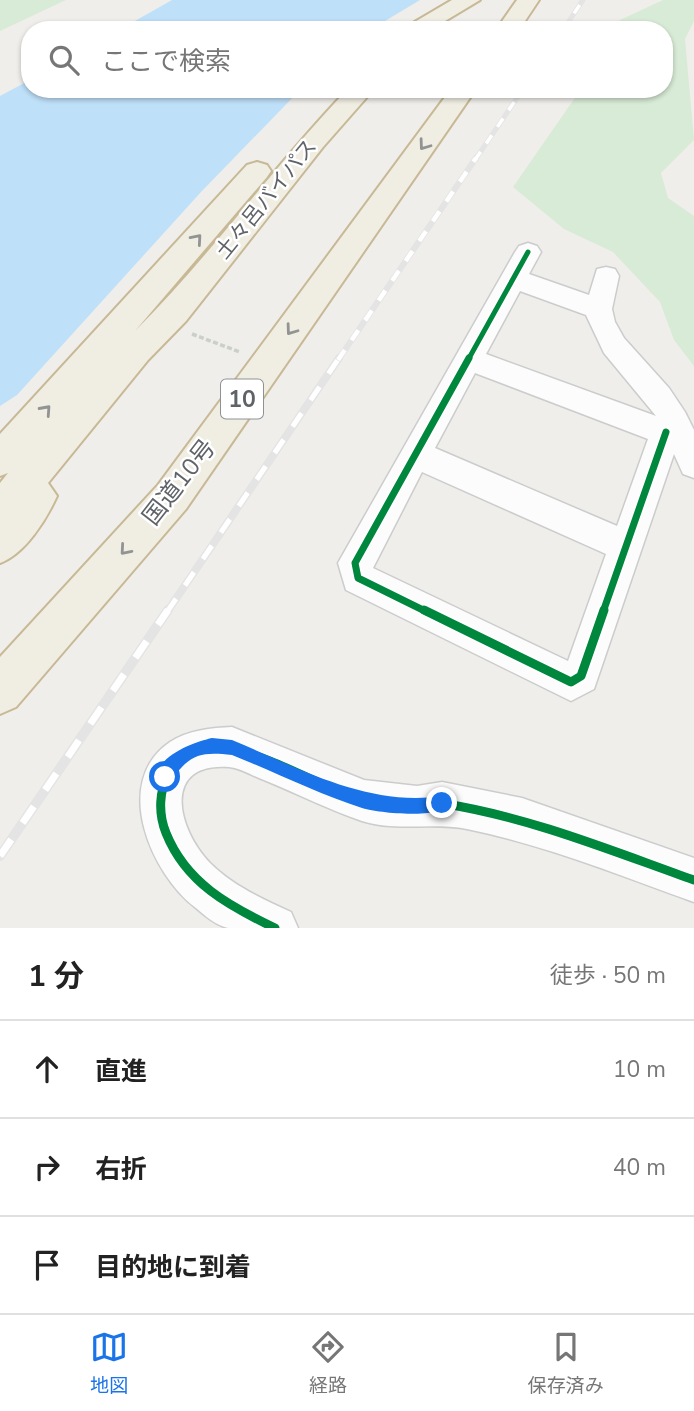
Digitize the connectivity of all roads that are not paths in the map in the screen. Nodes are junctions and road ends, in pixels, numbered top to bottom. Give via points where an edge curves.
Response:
1 (469, 0) edge
2 (484, 0) edge
3 (528, 0) edge
4 (429, 21) edge
5 (449, 21) edge
6 (513, 21) edge
7 (323, 98) edge
8 (354, 98) edge
9 (458, 98) edge
10 (606, 276) dead end
11 (599, 309) junction
12 (179, 322) junction
13 (468, 359) junction
14 (680, 445) edge
15 (415, 454) junction
16 (0, 460) edge
17 (0, 512) edge
18 (0, 544) edge
19 (625, 546) junction
20 (0, 691) edge
21 (694, 880) edge
22 (275, 928) edge

1 - 4 highway
2 - 5 highway
3 - 6 highway
16 -> 7 highway
8 - 12 highway, 土々呂バイパス via 313,141
9 -> 20 highway, 国道10号 / 10 via 172,497
10 - 11 street
11 - 13 street via 521,265
11 - 14 street via 612,343 661,397
12 - 17 highway, 土々呂バイパス via 136,351
12 - 18 highway, 土々呂バイパス
13 - 14 street
13 - 15 street
14 - 19 street
15 - 19 street
15 - 19 street via 355,563 358,578 571,682 581,676
21 - 22 street via 522,819 442,803 417,807 364,802 232,747 192,749 177,759 165,777 160,805 165,837 186,868 218,900

